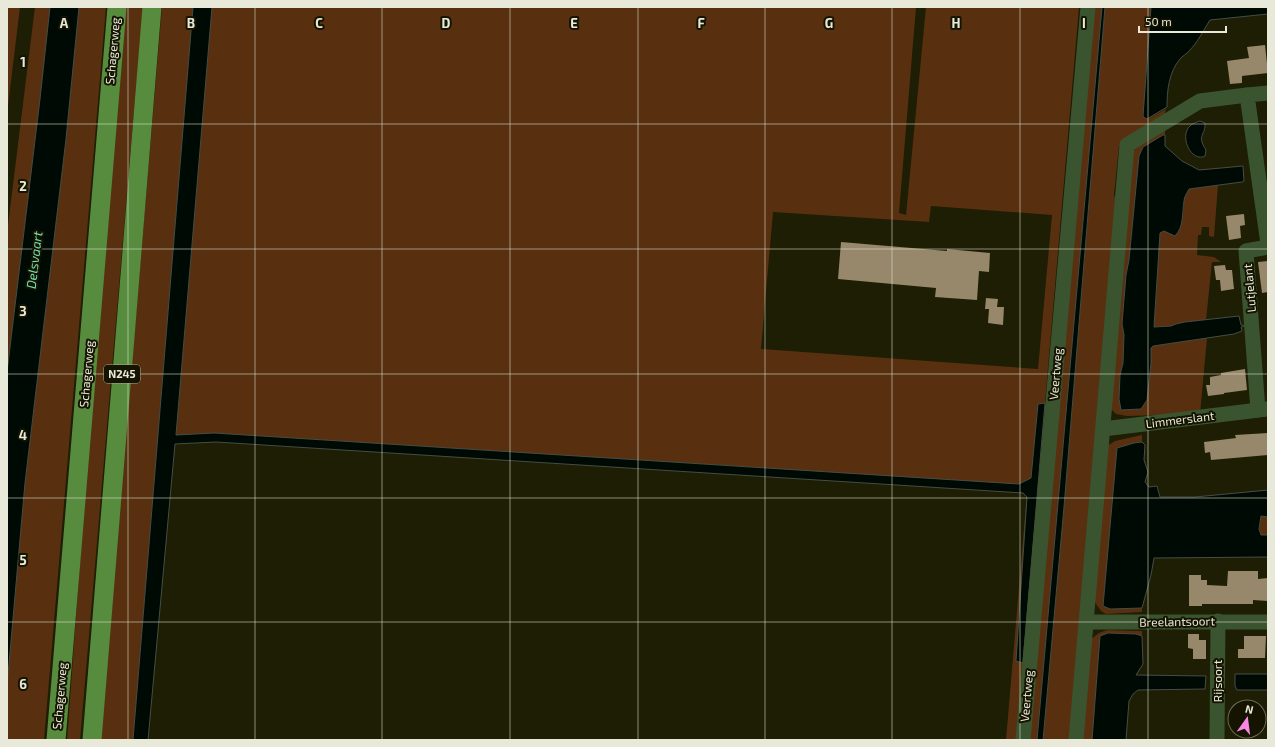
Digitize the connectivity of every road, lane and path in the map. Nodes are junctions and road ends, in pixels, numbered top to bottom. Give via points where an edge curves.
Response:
1 (117, 7) edge
2 (152, 7) edge
3 (1088, 7) edge
4 (1268, 93) edge
5 (1247, 96) junction
6 (1268, 244) edge
7 (1268, 248) edge
8 (1252, 324) joint
9 (1263, 410) edge
10 (1103, 429) junction
11 (1218, 621) junction
12 (1086, 622) junction
13 (1268, 622) edge
14 (56, 740) edge
15 (92, 740) edge
16 (1023, 740) edge
17 (1076, 740) edge
18 (1217, 740) edge

1 - 14 main road, Schagerweg / N245
2 - 15 main road, N245
3 - 16 street, Veertweg
4 - 5 street
5 - 6 street
5 - 10 street via 1200,101 1127,145
7 - 8 street, Lutjelant via 1246,251
8 - 9 street, Limmerslant
9 - 10 street, Limmerslant
10 - 12 street
11 - 12 street, Breelantsoort
11 - 13 street, Breelantsoort
11 - 18 street, Rijsoort
12 - 17 street

